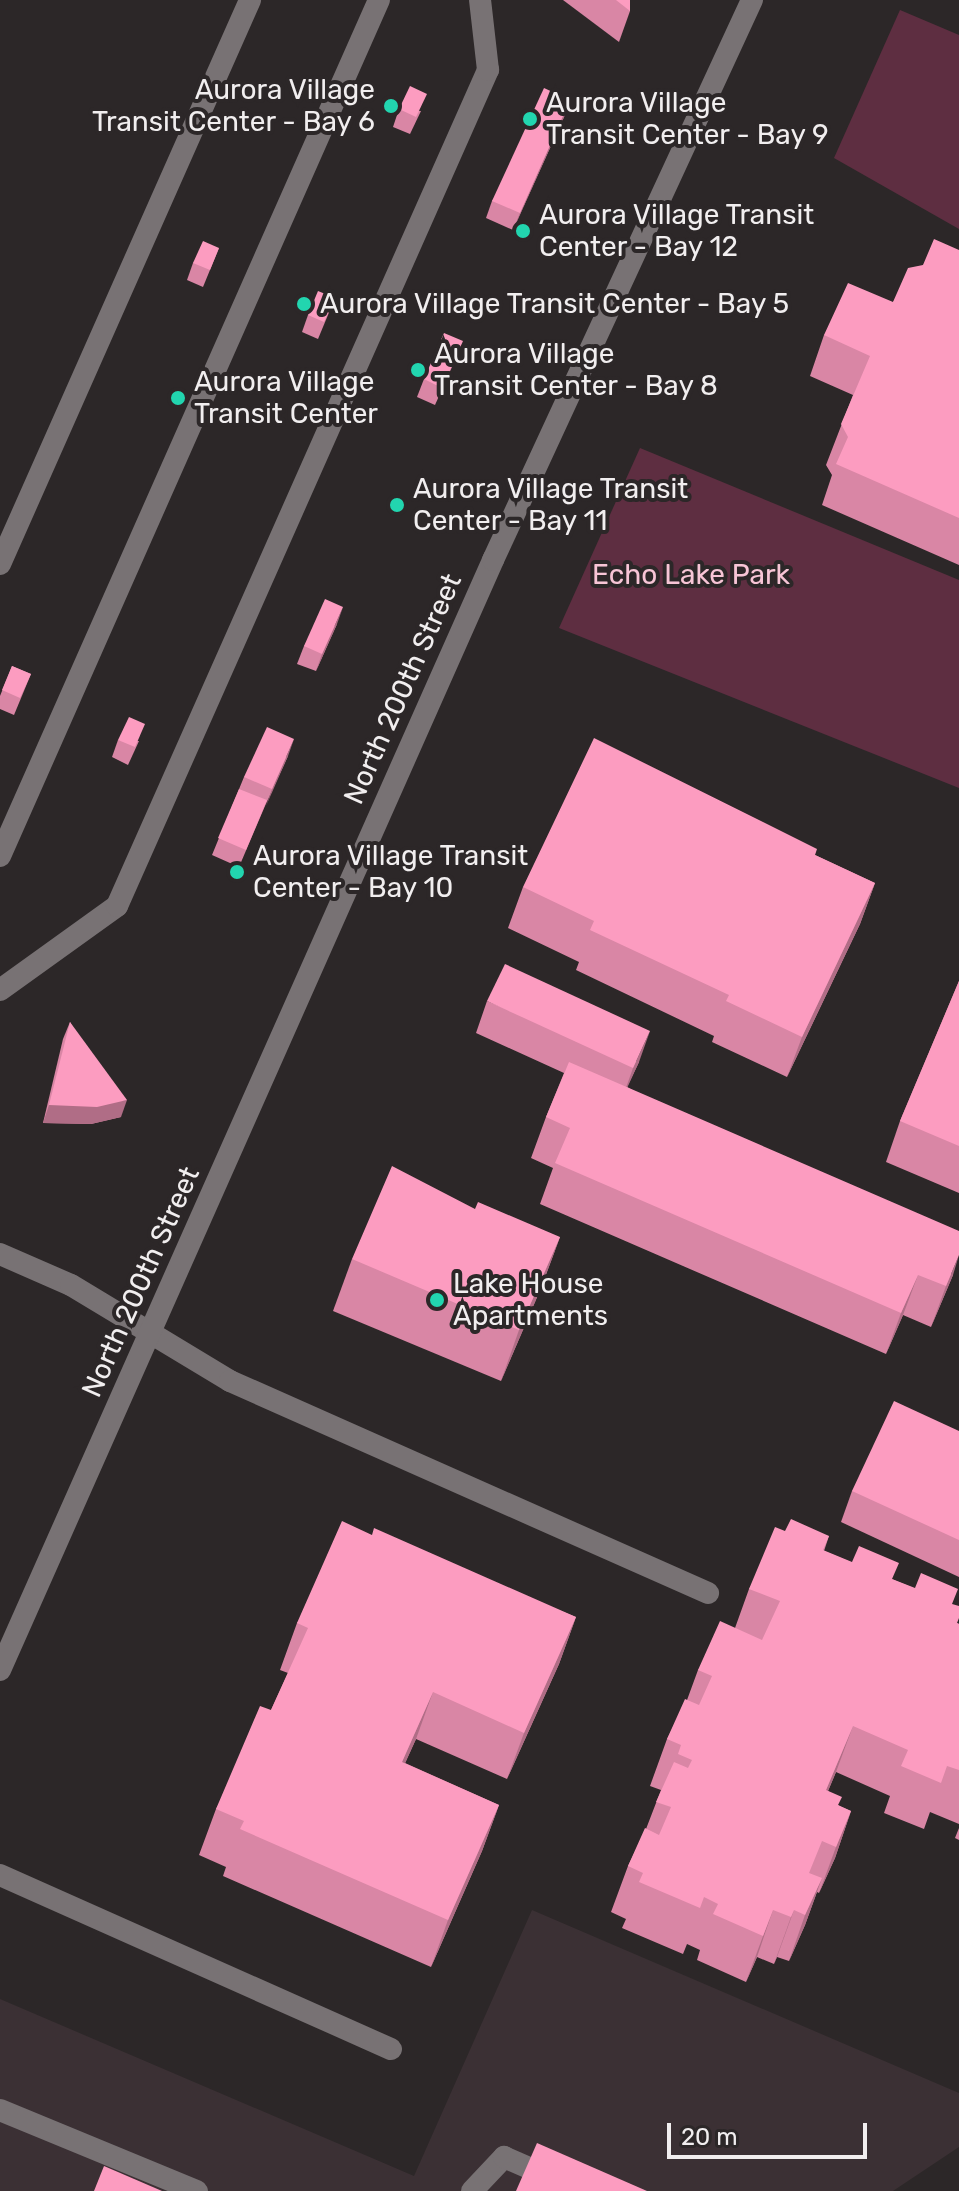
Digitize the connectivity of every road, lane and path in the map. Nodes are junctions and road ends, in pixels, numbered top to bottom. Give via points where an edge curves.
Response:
1 (250, 0) edge
2 (379, 0) edge
3 (480, 0) edge
4 (752, 0) edge
5 (0, 564) edge
6 (0, 856) edge
7 (0, 990) edge
8 (0, 1254) edge
9 (152, 1332) junction
10 (708, 1593) dead end
11 (0, 1670) edge
12 (0, 1875) edge
13 (391, 2049) dead end
14 (3, 2120) edge
15 (197, 2191) edge
16 (472, 2191) edge
17 (582, 2191) edge

1 - 5 street
2 - 6 street
3 - 7 street via 488,70 117,906
4 - 9 street, North 200th Street via 493,560
8 - 9 street via 71,1285
9 - 10 street via 230,1381
9 - 11 street, North 200th Street
12 - 13 street
14 - 15 street
16 - 17 street via 504,2157

